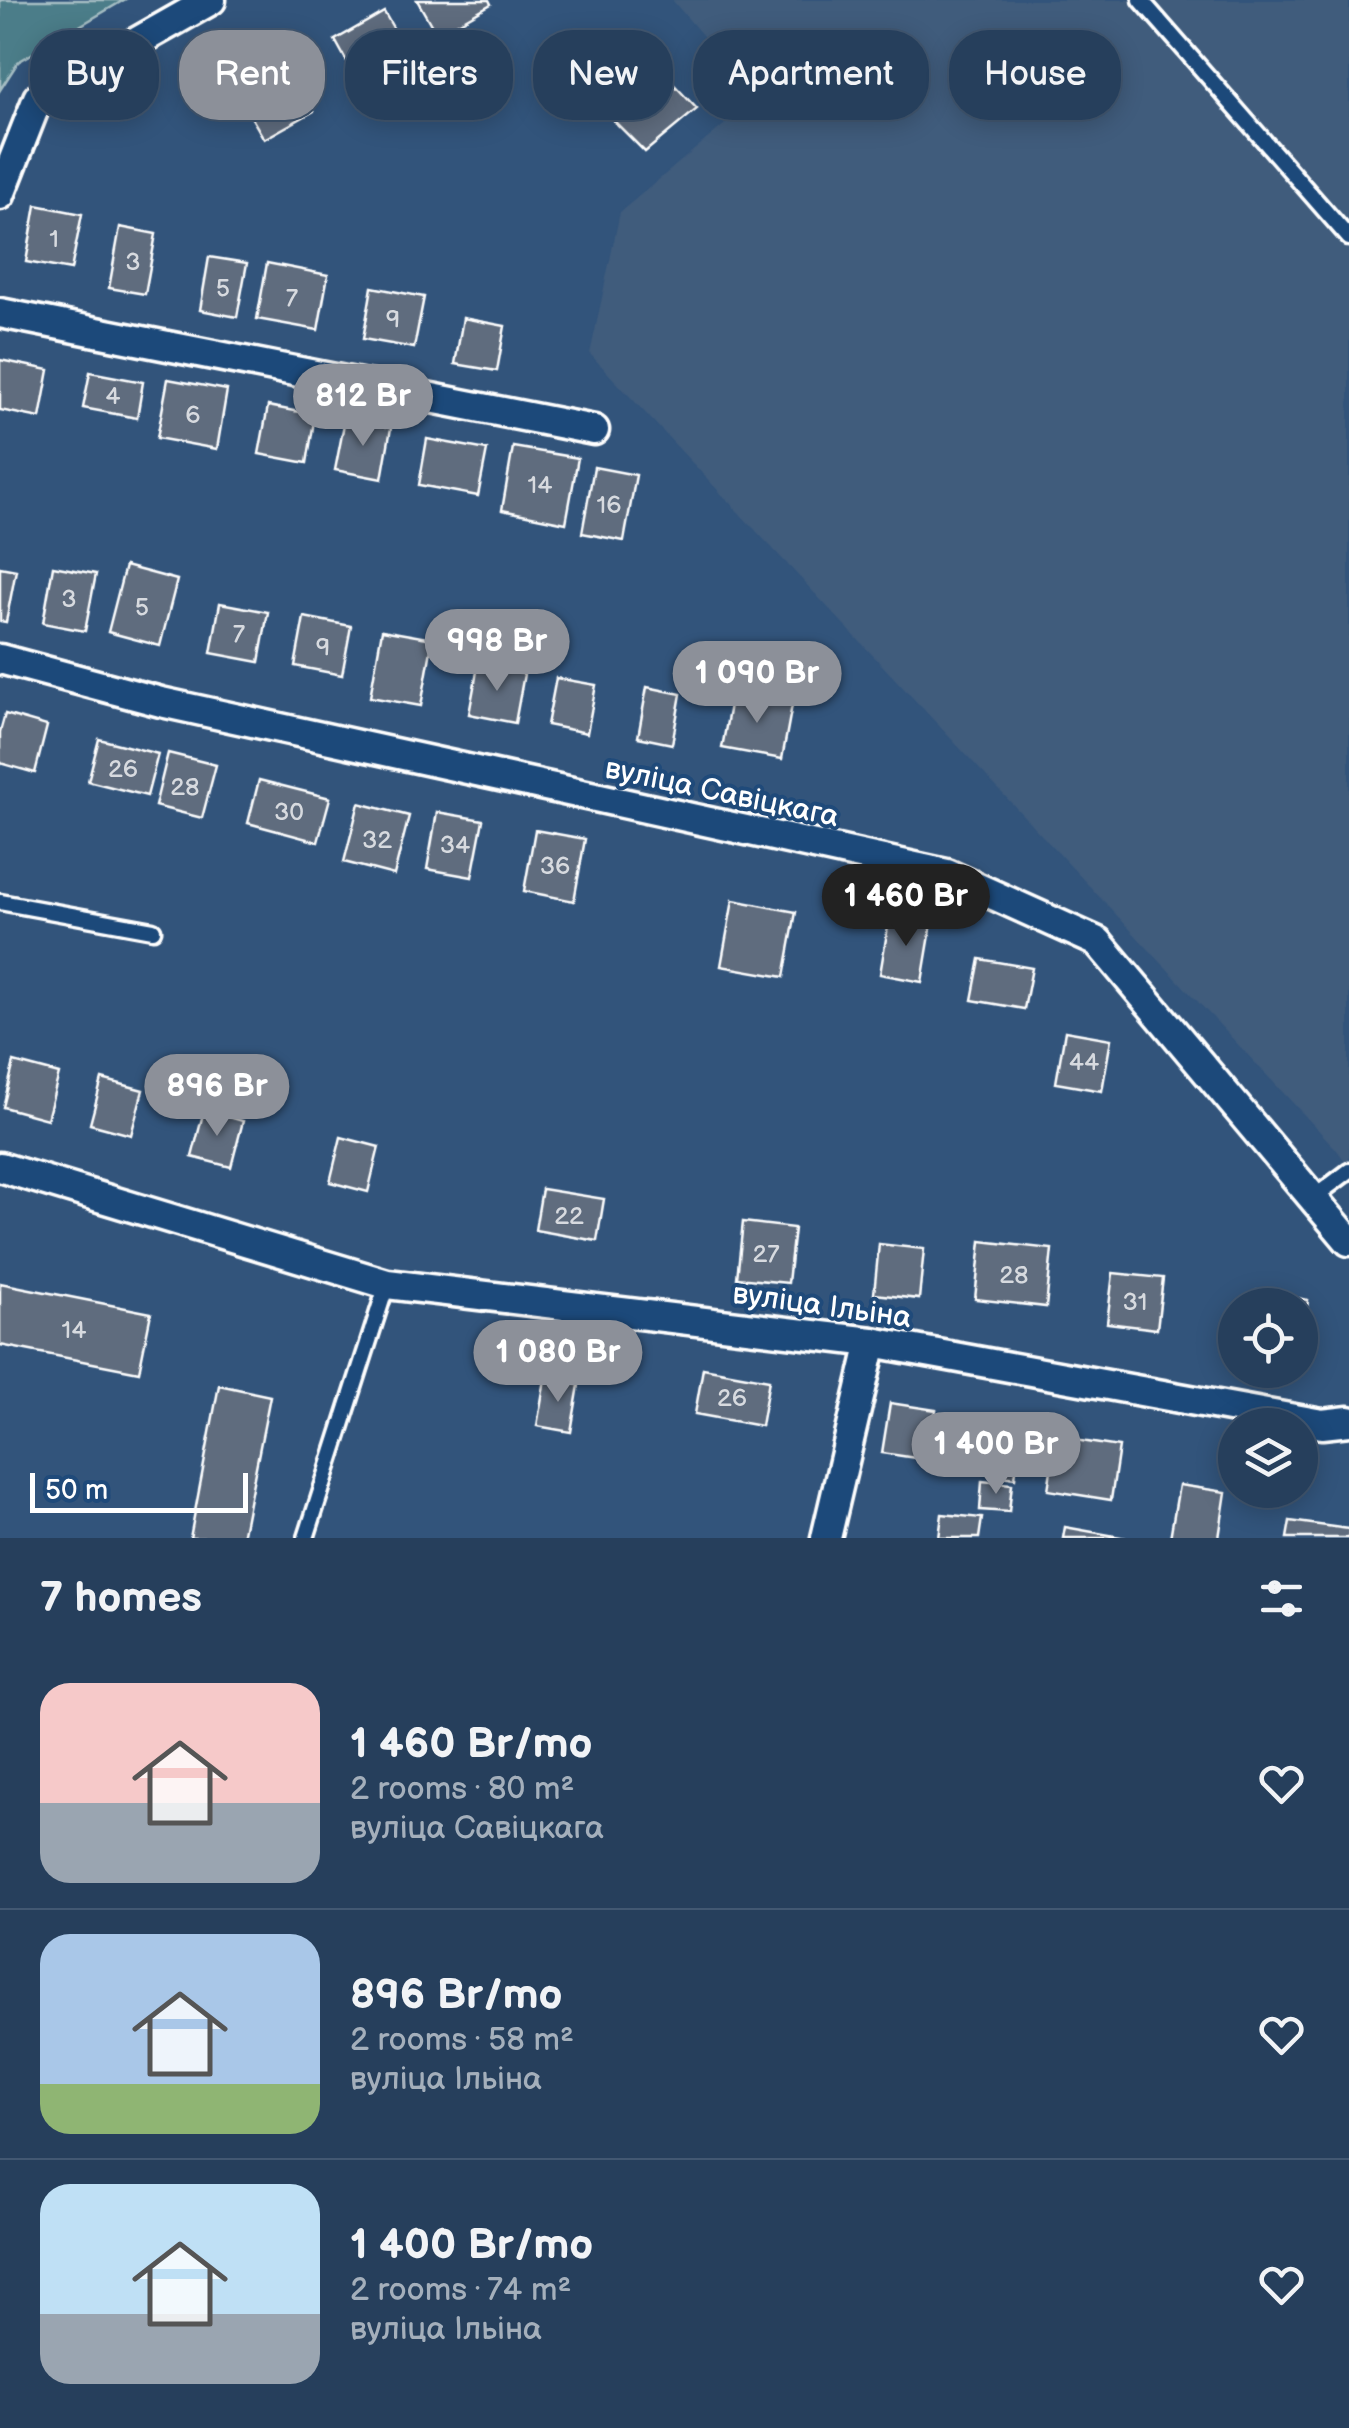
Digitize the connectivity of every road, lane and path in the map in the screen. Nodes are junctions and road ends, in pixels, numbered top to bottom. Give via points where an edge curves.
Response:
1 (212, 0) edge
2 (1141, 0) edge
3 (0, 195) edge
4 (1349, 238) edge
5 (0, 313) edge
6 (594, 430) dead end
7 (0, 659) edge
8 (0, 902) edge
9 (154, 930) dead end
10 (0, 1167) edge
11 (1349, 1171) edge
12 (1313, 1198) junction
13 (1349, 1241) edge
14 (387, 1284) junction
15 (872, 1342) junction
16 (1349, 1421) edge
17 (306, 1538) edge
18 (826, 1538) edge

1 - 3 street via 38,98
2 - 4 lane
5 - 6 street
7 - 12 street, вуліца Савіцкага via 161,702 947,874 1098,942
8 - 9 lane
10 - 14 street, вуліца Ільіна
11 - 12 lane
12 - 13 street, вуліца Савіцкага
14 - 15 street, вуліца Ільіна
14 - 17 lane
15 - 16 street, вуліца Ільіна via 1322,1424
15 - 18 street

